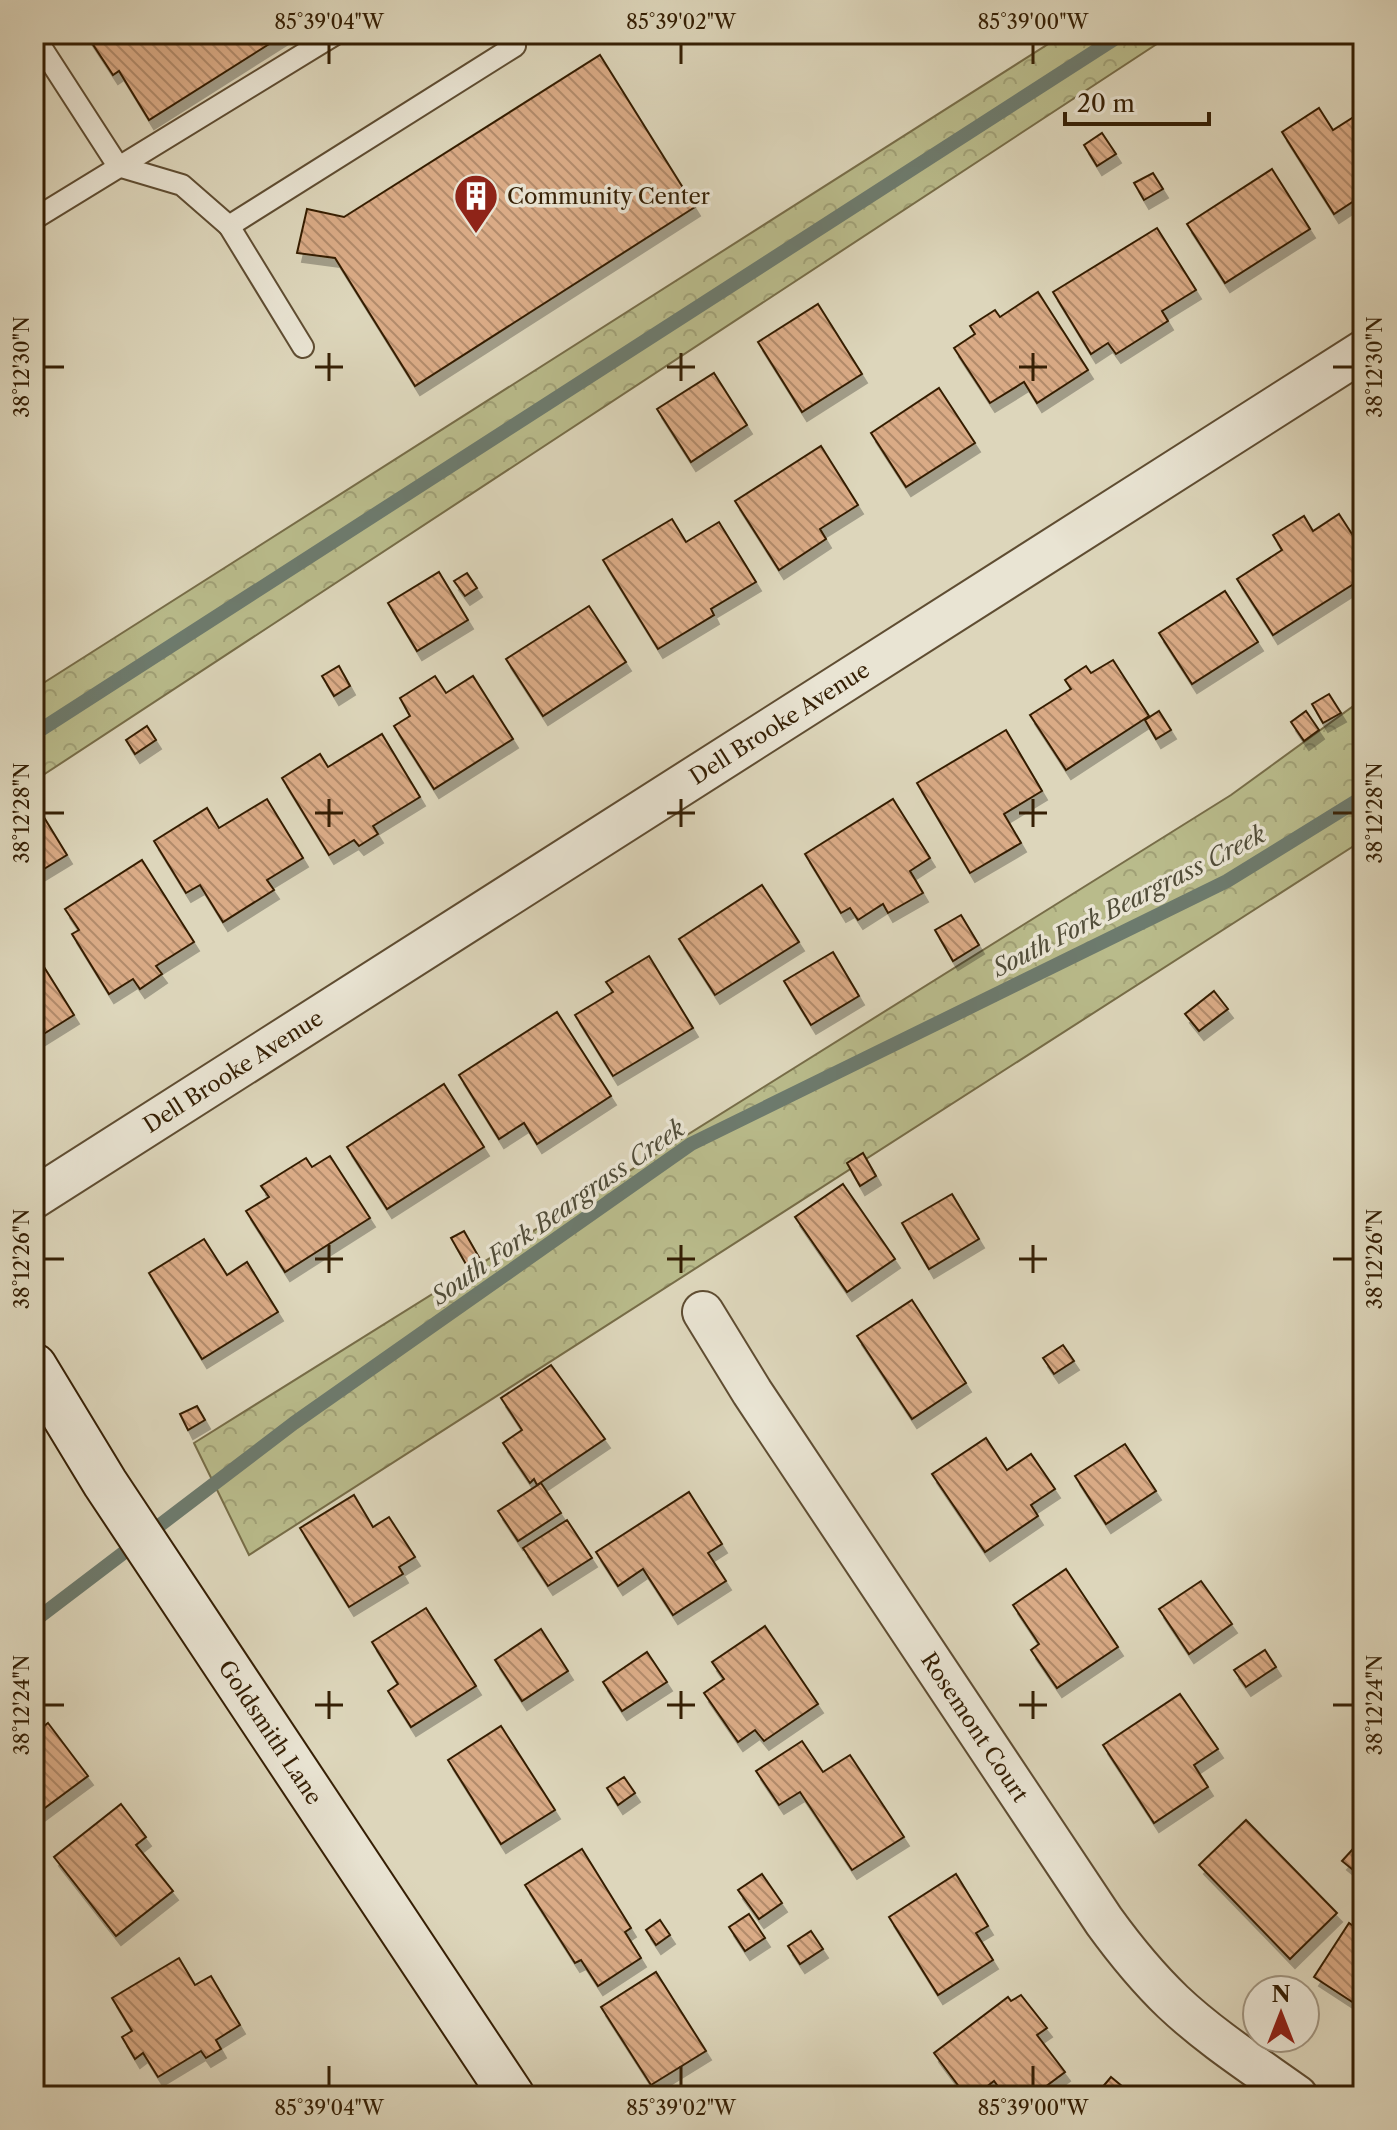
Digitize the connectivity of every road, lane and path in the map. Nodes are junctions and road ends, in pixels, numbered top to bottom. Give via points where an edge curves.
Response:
1 (336, 34) edge
2 (511, 34) edge
3 (34, 36) edge
4 (118, 166) junction
5 (34, 219) edge
6 (229, 226) junction
7 (303, 347) dead end
8 (1363, 351) edge
9 (34, 1198) edge
10 (703, 1312) dead end
11 (34, 1366) edge
12 (512, 2096) edge
13 (1297, 2096) edge

1 - 4 lane
2 - 6 lane via 515,46
3 - 4 lane
4 - 5 lane
4 - 6 lane via 182,185
6 - 7 lane
8 - 9 street, Dell Brooke Avenue
10 - 13 street, Rosemont Court via 1135,1963 1175,2004
11 - 12 street, Goldsmith Lane via 105,1483

